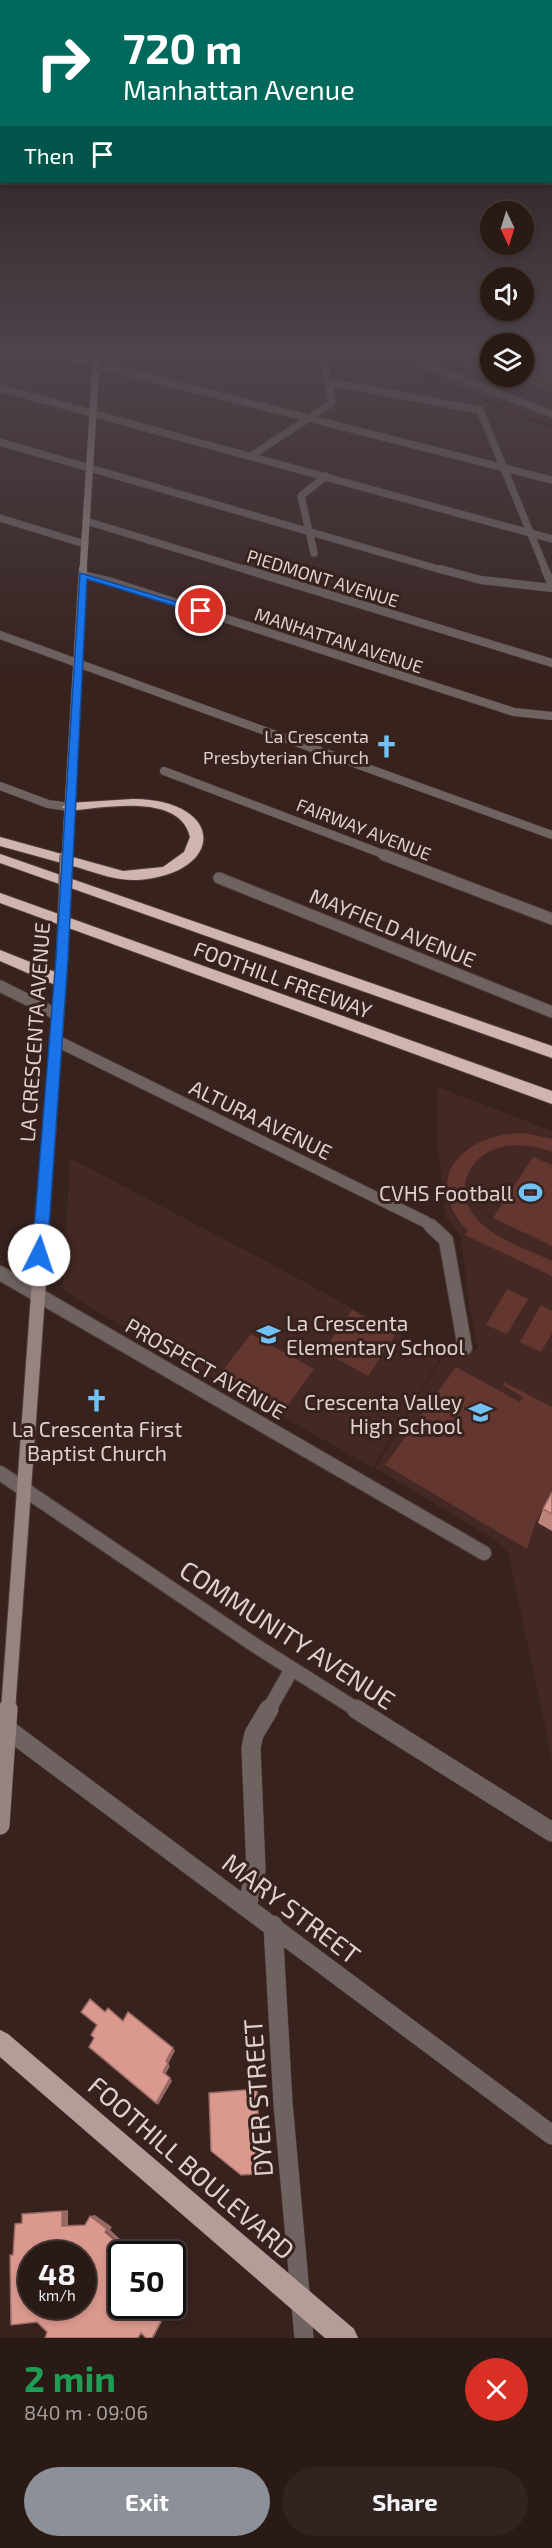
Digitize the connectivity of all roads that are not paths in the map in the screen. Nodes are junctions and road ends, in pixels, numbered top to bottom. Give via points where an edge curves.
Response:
1 (60, 460) edge
2 (90, 460) edge
3 (266, 460) edge
4 (474, 460) edge
5 (499, 460) edge
6 (502, 467) junction
7 (89, 469) junction
8 (326, 476) junction
9 (552, 480) edge
10 (0, 518) edge
11 (86, 521) junction
12 (309, 530) junction
13 (530, 532) junction
14 (552, 538) edge
15 (85, 544) junction
16 (314, 553) dead end
17 (83, 575) junction
18 (552, 587) edge
19 (0, 636) edge
20 (552, 663) edge
21 (79, 665) junction
22 (552, 716) edge
23 (164, 771) dead end
24 (0, 786) edge
25 (69, 807) junction
26 (552, 835) edge
27 (0, 841) edge
28 (0, 858) edge
29 (219, 878) dead end
30 (0, 898) edge
31 (552, 919) edge
32 (0, 955) edge
33 (59, 980) junction
34 (0, 986) edge
35 (552, 1012) edge
36 (56, 1014) junction
37 (55, 1040) junction
38 (552, 1052) edge
39 (552, 1098) edge
40 (0, 1273) edge
41 (37, 1295) junction
42 (465, 1348) dead end
43 (0, 1473) edge
44 (23, 1487) junction
45 (484, 1553) dead end
46 (292, 1669) junction
47 (3, 1726) edge
48 (0, 1825) edge
49 (552, 1832) edge
50 (247, 1906) junction
51 (273, 1925) junction
52 (0, 2043) edge
53 (552, 2135) edge
54 (302, 2302) junction
55 (304, 2338) edge
56 (345, 2338) edge

1 - 7 street
2 - 7 main road, LA CRESCENTA AVENUE
3 - 8 street
4 - 6 street
5 - 6 street
6 - 9 street
6 - 13 street
7 - 11 main road, LA CRESCENTA AVENUE
7 - 12 street
8 - 12 street via 301,496
8 - 13 street
10 - 15 street
11 - 15 main road, LA CRESCENTA AVENUE
11 - 20 street, PIEDMONT AVENUE
12 - 16 street
12 - 18 street via 475,579
13 - 14 street
13 - 18 street
15 - 17 main road, LA CRESCENTA AVENUE
17 - 21 main road, LA CRESCENTA AVENUE
17 - 22 street, MANHATTAN AVENUE via 514,712
19 - 21 street
21 - 25 main road, LA CRESCENTA AVENUE
21 - 26 street
23 - 31 street, FAIRWAY AVENUE
24 - 25 street via 48,804
25 - 27 highway via 164,805 189,818 198,835 197,844 184,861 170,869 131,876 104,872
25 - 33 main road, LA CRESCENTA AVENUE, bridge
28 - 38 highway, FOOTHILL FREEWAY
29 - 35 street, MAYFIELD AVENUE
30 - 39 highway, FOOTHILL FREEWAY
32 - 33 highway
33 - 36 main road, LA CRESCENTA AVENUE
34 - 36 street
36 - 37 main road, LA CRESCENTA AVENUE
37 - 41 main road, LA CRESCENTA AVENUE
37 - 42 street, ALTURA AVENUE via 426,1222 446,1240
40 - 41 street, PROSPECT AVENUE
41 - 44 main road, LA CRESCENTA AVENUE
41 - 45 street, PROSPECT AVENUE
43 - 44 street, COMMUNITY AVENUE
44 - 46 street, COMMUNITY AVENUE
44 - 47 main road, LA CRESCENTA AVENUE
46 - 49 street, COMMUNITY AVENUE
46 - 50 street via 254,1734 251,1748 256,1870
47 - 48 main road, LA CRESCENTA AVENUE
47 - 50 street, MARY STREET
50 - 51 street, MARY STREET
51 - 53 street, MARY STREET
51 - 54 street, DYER STREET via 283,2103
52 - 54 main road, FOOTHILL BOULEVARD
54 - 55 street, DYER STREET
54 - 56 main road, FOOTHILL BOULEVARD

